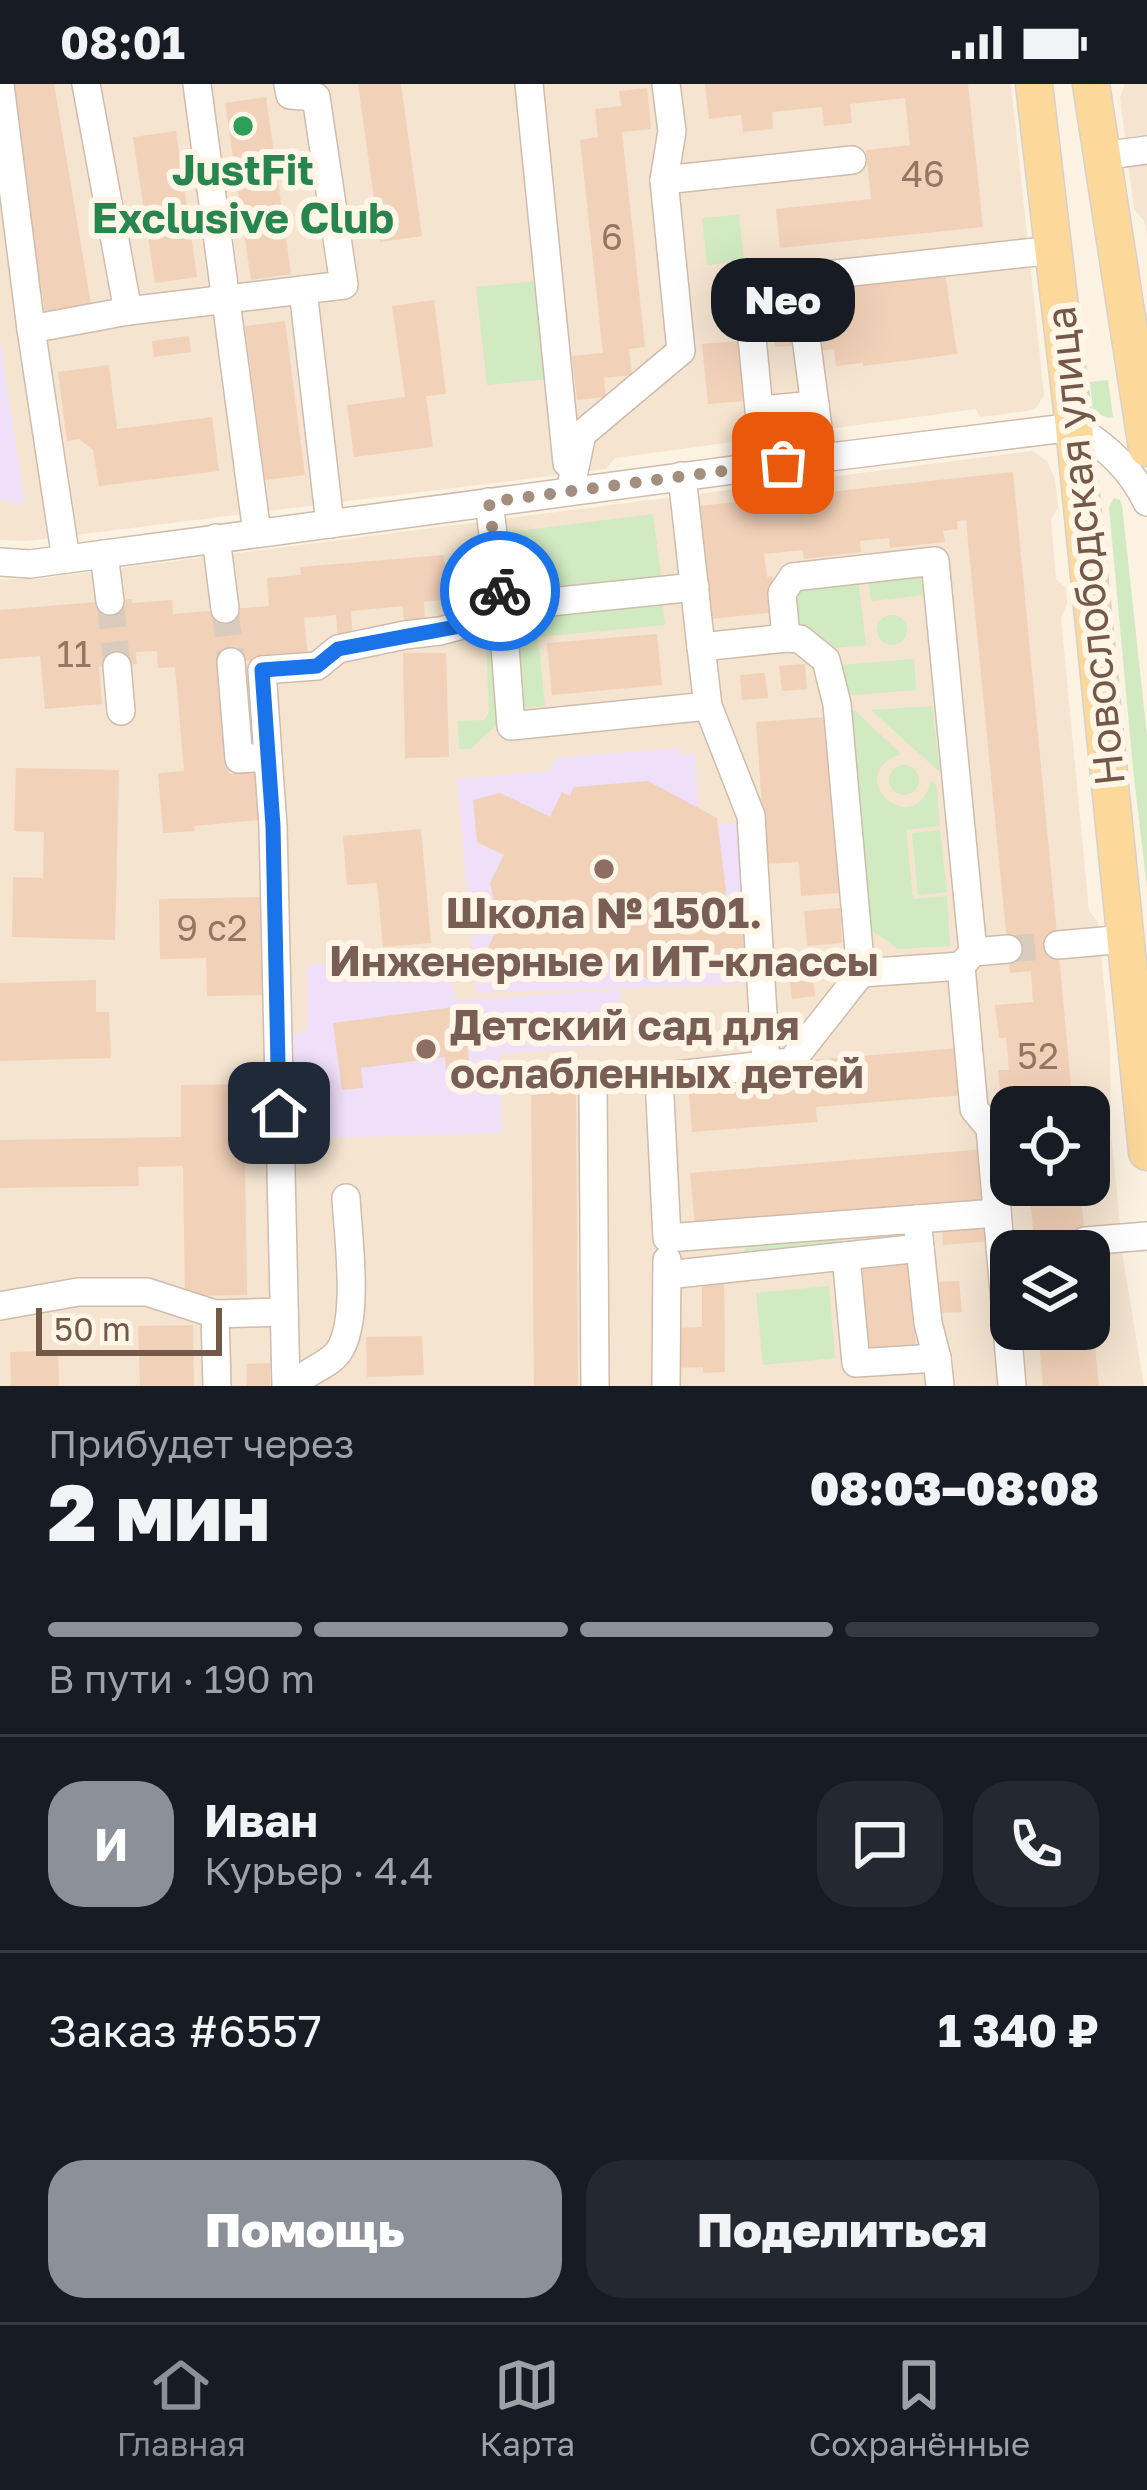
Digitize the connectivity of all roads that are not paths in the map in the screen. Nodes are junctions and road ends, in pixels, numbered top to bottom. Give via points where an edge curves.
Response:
1 (86, 84) edge
2 (197, 84) edge
3 (288, 84) edge
4 (529, 84) edge
5 (666, 84) edge
6 (1034, 84) edge
7 (1091, 84) edge
8 (0, 85) edge
9 (1147, 150) edge
10 (1101, 156) junction
11 (852, 160) dead end
12 (664, 180) junction
13 (1054, 250) junction
14 (303, 290) junction
15 (226, 299) junction
16 (128, 310) junction
17 (750, 317) dead end
18 (31, 328) junction
19 (1142, 393) edge
20 (815, 405) junction
21 (1074, 427) junction
22 (1147, 448) edge
23 (822, 458) junction
24 (682, 476) junction
25 (570, 491) junction
26 (489, 502) junction
27 (1147, 502) edge
28 (330, 524) junction
29 (257, 533) junction
30 (216, 538) junction
31 (104, 554) junction
32 (66, 560) junction
33 (0, 562) edge
34 (695, 587) junction
35 (110, 601) tunnel mouth
36 (502, 607) junction
37 (225, 610) tunnel mouth
38 (786, 638) junction
39 (701, 647) junction
40 (231, 662) tunnel mouth
41 (117, 666) tunnel mouth
42 (708, 706) junction
43 (121, 711) dead end
44 (268, 757) junction
45 (1125, 939) junction
46 (1058, 945) tunnel mouth
47 (1008, 949) tunnel mouth
48 (967, 959) junction
49 (861, 973) junction
50 (766, 1064) junction
51 (593, 1081) dead end
52 (1147, 1152) edge
53 (346, 1198) dead end
54 (997, 1213) junction
55 (917, 1219) junction
56 (998, 1230) edge
57 (1147, 1236) edge
58 (667, 1238) junction
59 (1110, 1239) edge
60 (920, 1248) junction
61 (846, 1256) junction
62 (667, 1275) junction
63 (0, 1306) edge
64 (284, 1312) junction
65 (215, 1314) junction
66 (1009, 1350) edge
67 (939, 1372) edge
68 (217, 1386) edge
69 (290, 1386) edge
70 (595, 1386) edge
71 (666, 1386) edge
72 (1012, 1386) edge

1 - 16 street
2 - 15 street
3 - 14 street via 290,95 316,97 344,285
4 - 25 street
5 - 12 street via 672,131
6 - 13 main road, Новослободская улица
7 - 10 main road, Новослободская улица
8 - 18 street
9 - 10 street
10 - 19 main road, Новослободская улица
11 - 12 street
12 - 25 street via 681,352 582,434
13 - 20 street via 798,278
13 - 21 main road, Новослободская улица
14 - 15 street
14 - 28 street
15 - 16 street
15 - 29 street
16 - 18 street
17 - 20 street via 759,410
18 - 32 street
19 - 22 main road, Новослободская улица
20 - 23 street
21 - 23 street
21 - 27 street via 1115,456
21 - 45 main road, Новослободская улица
23 - 24 street
24 - 25 street
24 - 34 street
25 - 26 street
26 - 28 street
26 - 36 street
28 - 29 street
29 - 30 street
30 - 31 street
30 - 37 street
31 - 32 street
31 - 35 street
32 - 33 street
34 - 36 street
34 - 39 street
36 - 42 street via 512,726
36 - 44 street via 466,625 338,649 317,666 262,670
38 - 39 street
38 - 48 street via 782,593 793,578 934,561
38 - 49 street via 826,660 837,704
39 - 42 street
40 - 44 street via 239,759
41 - 43 street
42 - 50 street via 751,816
44 - 64 street
45 - 46 street
45 - 52 main road, Новослободская улица
47 - 48 street
48 - 49 street
48 - 54 street via 974,1109 990,1128
49 - 50 street via 791,1062
50 - 58 street via 659,1077
51 - 70 street
53 - 69 street via 352,1320 339,1352
54 - 55 street
54 - 56 street
55 - 58 street
55 - 60 street
57 - 59 street
58 - 62 street
60 - 61 street
60 - 67 street
61 - 62 street
61 - 67 street via 856,1363
62 - 71 street
63 - 65 street via 78,1292 146,1292
64 - 65 street
64 - 69 street
65 - 68 street
66 - 72 street

